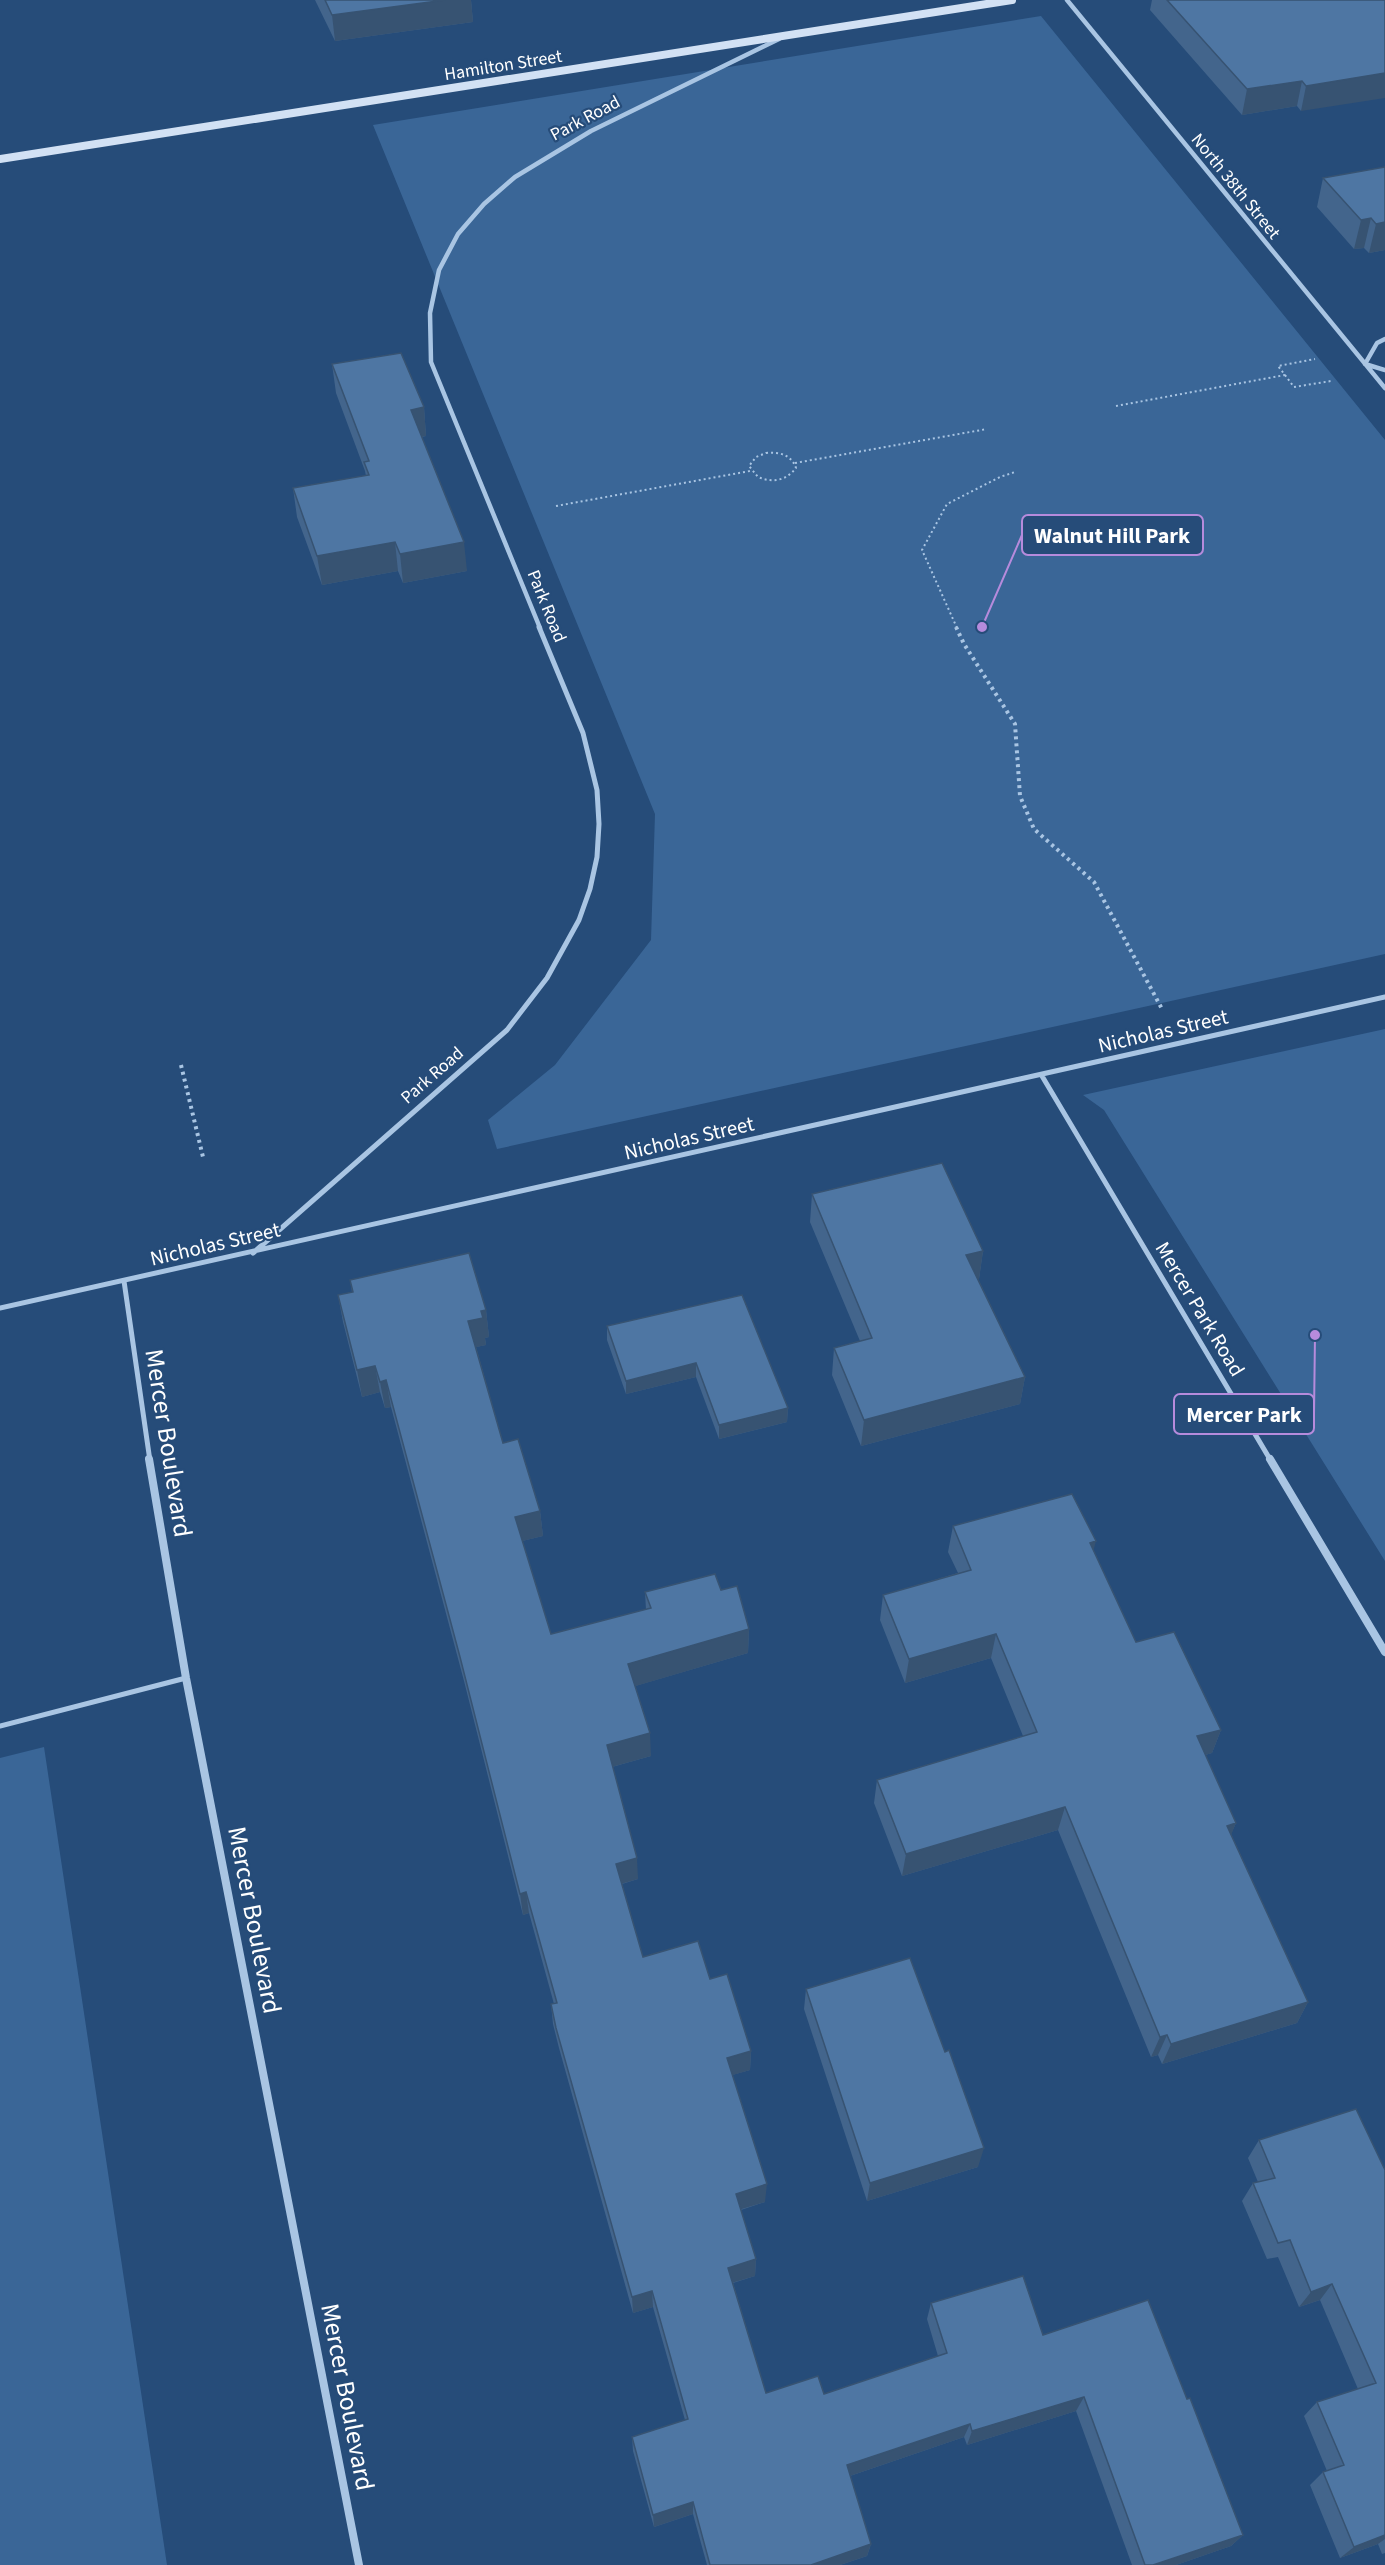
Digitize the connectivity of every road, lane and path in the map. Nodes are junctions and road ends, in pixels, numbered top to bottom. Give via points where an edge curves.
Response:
1 (1012, 0) edge
2 (1067, 0) edge
3 (786, 35) junction
4 (0, 159) edge
5 (1385, 339) edge
6 (1323, 358) dead end
7 (1365, 364) junction
8 (1385, 370) edge
9 (1285, 375) junction
10 (1332, 381) dead end
11 (1385, 388) edge
12 (1116, 406) dead end
13 (987, 429) dead end
14 (795, 464) junction
15 (750, 471) junction
16 (1015, 472) dead end
17 (556, 506) dead end
18 (1385, 997) edge
19 (1180, 1044) junction
20 (181, 1065) dead end
21 (1042, 1076) junction
22 (203, 1157) dead end
23 (253, 1253) junction
24 (124, 1281) junction
25 (0, 1308) edge
26 (1385, 1652) edge
27 (186, 1678) junction
28 (0, 1726) edge
29 (359, 2565) edge

1 - 3 main road, Hamilton Street
2 - 7 street, North 38th Street
3 - 4 main road, Hamilton Street
3 - 23 street, Park Road via 531,164 482,204 447,252 433,284 428,309 431,362 583,733 597,791 598,847 590,888 575,929 532,1002 507,1030
5 - 7 street via 1377,343
6 - 9 path via 1278,366
7 - 8 street
7 - 11 street, North 38th Street
9 - 10 path via 1294,387
9 - 12 path
13 - 14 path
14 - 15 path via 794,472 783,480 760,478
14 - 15 path via 781,453 766,453 754,458
15 - 17 path
16 - 19 path via 947,504 922,550 964,644 1016,724 1020,796 1034,829 1094,882
18 - 19 street, Nicholas Street
19 - 21 street, Nicholas Street
20 - 22 path
21 - 23 street, Nicholas Street
21 - 26 street, Mercer Park Road
23 - 24 street, Nicholas Street
24 - 25 street, Nicholas Street
24 - 27 street, Mercer Boulevard
27 - 28 lane
27 - 29 street, Mercer Boulevard

